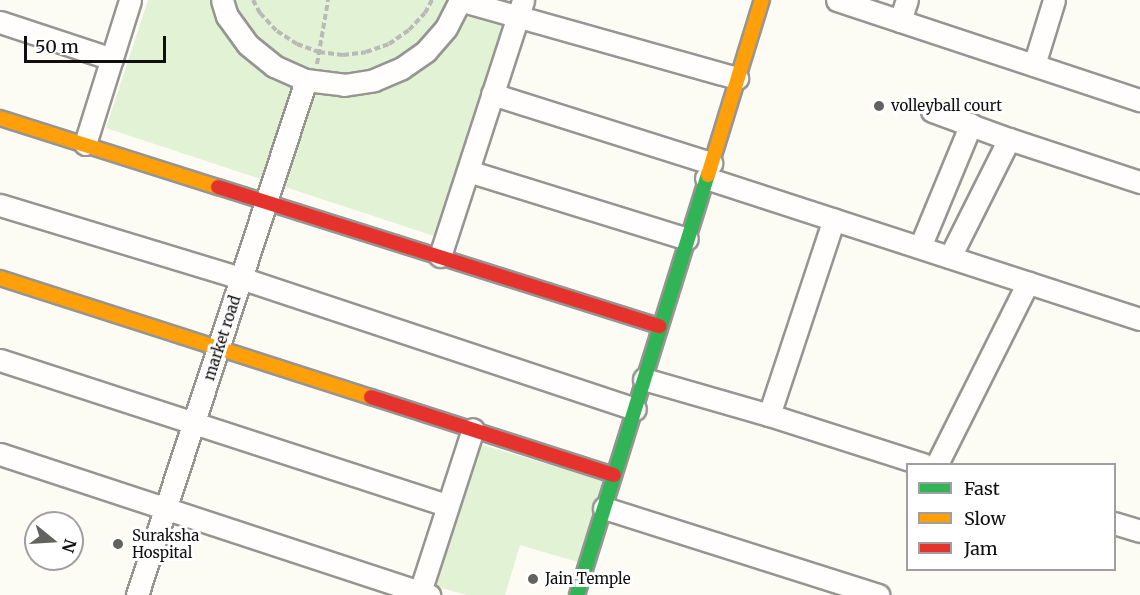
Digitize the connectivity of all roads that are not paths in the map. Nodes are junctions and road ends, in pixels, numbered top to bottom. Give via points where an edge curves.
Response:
1 (130, 0) edge
2 (222, 0) edge
3 (460, 0) edge
4 (762, 0) edge
5 (837, 0) edge
6 (907, 0) edge
7 (1054, 0) edge
8 (520, 8) edge
9 (900, 21) junction
10 (0, 22) edge
11 (112, 59) junction
12 (1034, 64) junction
13 (737, 78) junction
14 (310, 81) junction
15 (492, 94) junction
16 (1140, 100) edge
17 (932, 111) dead end
18 (0, 118) edge
19 (970, 124) junction
20 (1010, 140) junction
21 (85, 144) junction
22 (709, 170) junction
23 (468, 171) junction
24 (1140, 182) edge
25 (267, 202) junction
26 (0, 205) edge
27 (834, 219) junction
28 (687, 239) junction
29 (920, 247) junction
30 (440, 256) junction
31 (950, 257) junction
32 (0, 278) edge
33 (241, 278) junction
34 (1028, 282) junction
35 (1140, 319) edge
36 (660, 326) junction
37 (219, 348) junction
38 (0, 360) edge
39 (644, 379) junction
40 (635, 409) junction
41 (770, 415) junction
42 (194, 423) junction
43 (473, 429) junction
44 (0, 454) edge
45 (917, 463) edge
46 (938, 463) edge
47 (614, 475) junction
48 (447, 505) junction
49 (166, 508) junction
50 (604, 508) junction
51 (1116, 524) edge
52 (1140, 531) edge
53 (424, 594) edge
54 (137, 595) edge
55 (577, 595) edge
56 (879, 595) edge

1 - 11 street
2 - 14 street via 227,16 247,44 274,66
3 - 8 street
3 - 14 street via 426,51 402,68 374,80 354,83
4 - 13 street
5 - 9 street
6 - 9 street
7 - 12 street
8 - 13 street
8 - 15 street
9 - 12 street
10 - 11 street
11 - 21 street
12 - 16 street
13 - 22 street
14 - 25 street, market road
15 - 22 street
15 - 23 street
17 - 19 street
18 - 21 street
19 - 20 street
19 - 29 street
20 - 24 street
20 - 31 street
21 - 25 street
22 - 27 street
22 - 28 street
23 - 28 street
23 - 30 street
25 - 30 street
25 - 33 street, market road
26 - 33 street
27 - 29 street
27 - 41 street
28 - 36 street
29 - 31 street
30 - 36 street
31 - 34 street
32 - 37 street
33 - 37 street, market road
33 - 40 street
34 - 35 street
34 - 46 street
36 - 39 street
37 - 42 street, market road
37 - 43 street
38 - 42 street
39 - 40 street
39 - 41 street
40 - 47 street
41 - 45 street
42 - 48 street
42 - 49 street, market road
43 - 47 street
43 - 48 street
44 - 49 street
47 - 50 street
48 - 53 street
49 - 53 street
49 - 54 street, market road
50 - 55 street
50 - 56 street
51 - 52 street

